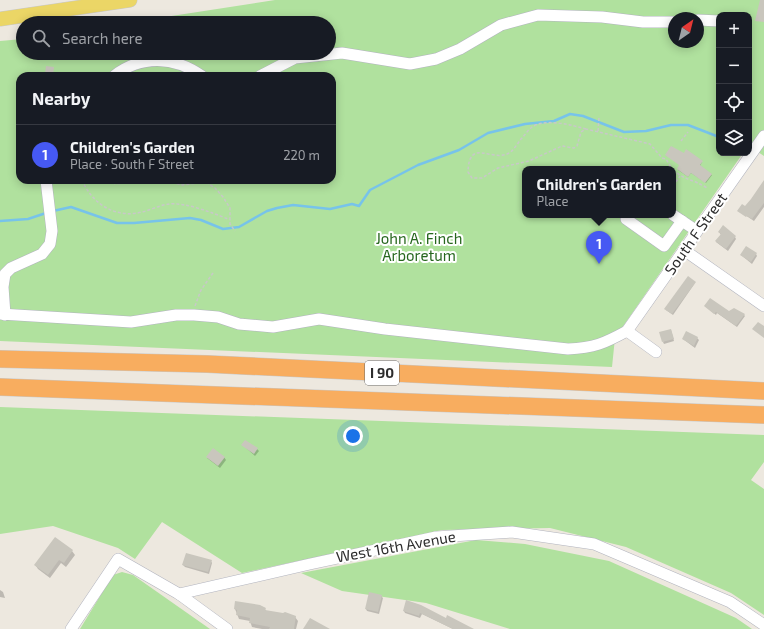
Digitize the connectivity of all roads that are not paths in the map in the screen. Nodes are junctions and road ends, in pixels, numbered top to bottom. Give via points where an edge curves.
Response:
1 (130, 0) edge
2 (21, 16) edge
3 (16, 17) edge
4 (0, 19) edge
5 (704, 20) edge
6 (716, 21) edge
7 (668, 22) edge
8 (336, 53) edge
9 (144, 60) edge
10 (144, 60) edge
11 (164, 60) edge
12 (164, 60) edge
13 (291, 60) edge
14 (119, 72) edge
15 (196, 72) edge
16 (268, 72) edge
17 (764, 136) edge
18 (47, 184) edge
19 (626, 218) edge
20 (677, 218) edge
21 (697, 232) junction
22 (684, 250) junction
23 (764, 306) edge
24 (3, 314) edge
25 (627, 331) junction
26 (656, 352) dead end
27 (0, 359) edge
28 (0, 387) edge
29 (764, 391) edge
30 (764, 415) edge
31 (179, 594) junction
32 (764, 625) edge
33 (71, 629) edge
34 (227, 629) edge

1 - 2 main road
3 - 4 main road
5 - 6 street
7 - 8 street via 643,22 602,16 538,15 501,25 460,49 436,59 410,64 365,55
9 - 14 street
10 - 11 street
12 - 15 street
13 - 16 street
17 - 21 street, South F Street
18 - 24 street via 52,231 50,244 42,254 10,268 5,274
19 - 20 street via 664,246
20 - 21 street
21 - 22 street, South F Street
22 - 23 street
22 - 25 street, South F Street
24 - 25 street via 131,322 194,315 218,317 239,324 273,327 319,319 385,329 568,349 604,344
25 - 26 street
27 - 29 highway, I 90 via 207,364
28 - 30 highway, I 90
31 - 32 street, West 16th Avenue via 436,537 512,532 594,544 730,602
31 - 33 street via 118,559
31 - 34 street

